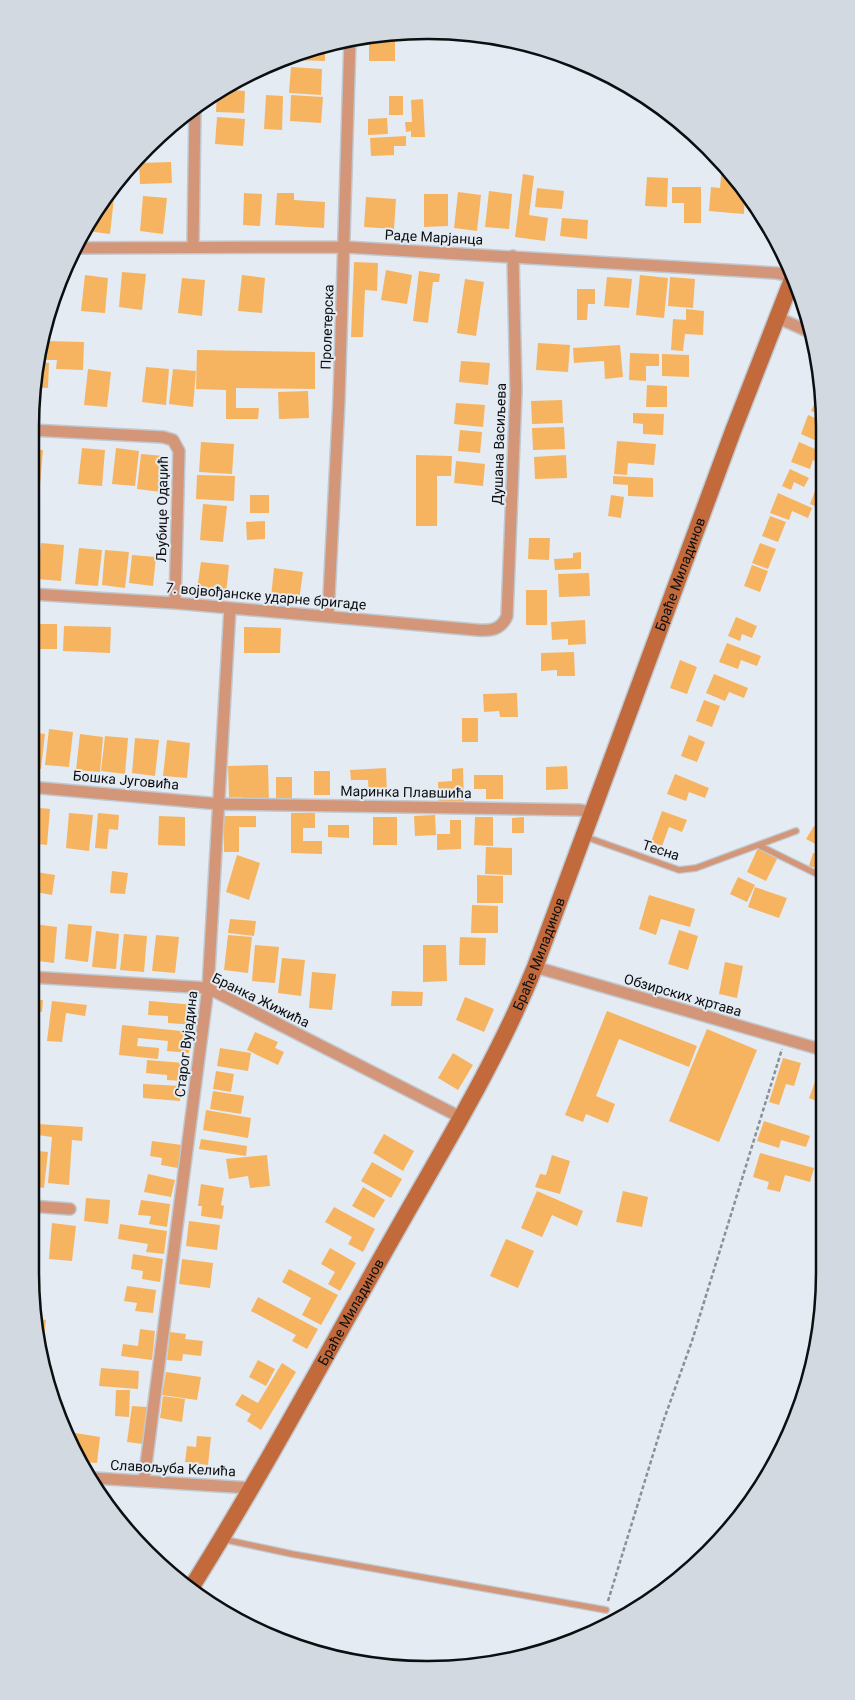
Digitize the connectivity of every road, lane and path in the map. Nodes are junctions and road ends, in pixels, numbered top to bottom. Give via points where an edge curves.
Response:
1 (350, 47) edge
2 (195, 116) edge
3 (193, 246) junction
4 (345, 247) junction
5 (83, 248) edge
6 (513, 256) junction
7 (785, 275) edge
8 (789, 284) edge
9 (776, 317) junction
10 (804, 329) edge
11 (39, 430) edge
12 (39, 594) edge
13 (175, 602) junction
14 (230, 608) junction
15 (328, 616) junction
16 (498, 628) joint
17 (39, 788) edge
18 (219, 804) junction
19 (592, 812) junction
20 (796, 831) dead end
21 (584, 836) junction
22 (760, 846) junction
23 (816, 874) edge
24 (535, 967) junction
25 (39, 978) edge
26 (208, 988) junction
27 (785, 1040) junction
28 (816, 1048) edge
29 (460, 1117) junction
30 (39, 1207) edge
31 (70, 1209) dead end
32 (98, 1478) edge
33 (144, 1480) junction
34 (251, 1488) junction
35 (222, 1539) junction
36 (194, 1583) edge
37 (606, 1610) joint

1 - 4 street, Пролетерска
2 - 3 street
3 - 4 street, Раде Марјанца
3 - 5 street, Раде Марјанца
4 - 6 street, Раде Марјанца
4 - 15 street, Пролетерска
6 - 7 street, Раде Марјанца
6 - 16 street, Душана Васиљева via 516,391 508,616
8 - 9 main road, Браће Миладинов
9 - 10 street
9 - 19 main road, Браће Миладинов
11 - 13 street, Љубице Одаџић via 173,440 179,452
12 - 13 street, 7. војвођанске ударне бригаде
13 - 14 street, 7. војвођанске ударне бригаде
14 - 15 street, 7. војвођанске ударне бригаде
14 - 18 street, Старог Вујадина
15 - 16 street, 7. војвођанске ударне бригаде via 476,630
17 - 18 street, Бошка Југовића
18 - 19 street, Маринка Плавшића
18 - 26 street, Старог Вујадина
19 - 21 main road, Браће Миладинов
20 - 22 lane, Тесна
21 - 22 lane, Тесна via 679,870 696,868
21 - 24 main road, Браће Миладинов
22 - 23 lane
24 - 27 street, Обзирских жртава
24 - 29 main road, Браће Миладинов via 502,1040
25 - 26 street, Бранка Жижића
26 - 29 street, Бранка Жижића
26 - 33 street, Старог Вујадина
27 - 28 street, Обзирских жртава
27 - 37 path
29 - 34 main road, Браће Миладинов
30 - 31 street
32 - 33 street, Славољуба Келића
33 - 34 street, Славољуба Келића
34 - 35 main road, Браће Миладинов
35 - 36 main road, Браће Миладинов
35 - 37 lane

